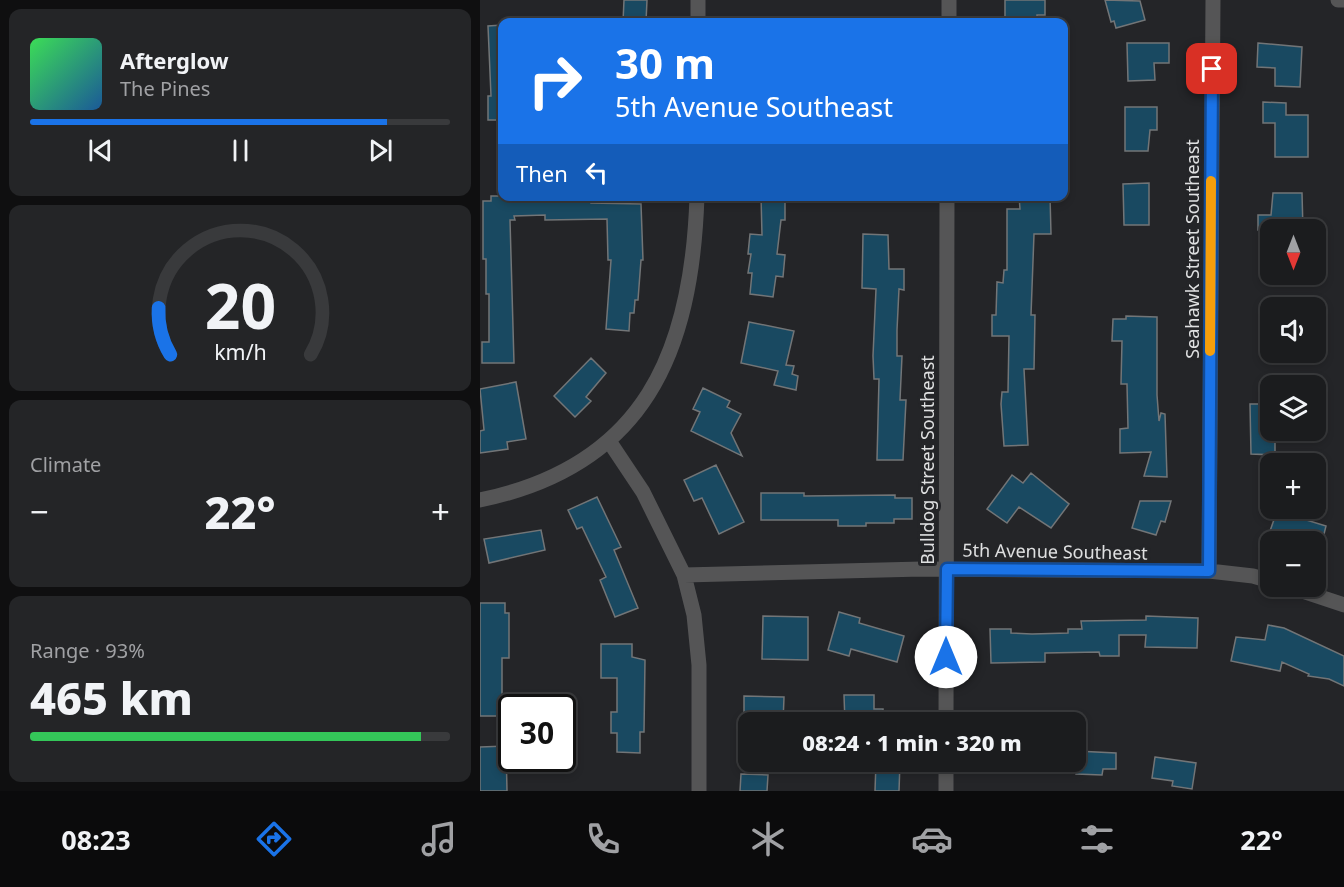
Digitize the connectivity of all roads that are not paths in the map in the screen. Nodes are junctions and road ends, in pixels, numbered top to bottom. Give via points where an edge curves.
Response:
1 (698, 0) edge
2 (949, 0) edge
3 (1213, 0) edge
4 (1338, 0) edge
5 (1344, 0) edge
6 (698, 18) edge
7 (949, 18) edge
8 (697, 201) edge
9 (947, 201) edge
10 (609, 441) junction
11 (480, 500) edge
12 (947, 569) junction
13 (1209, 571) junction
14 (684, 575) junction
15 (1260, 578) edge
16 (1320, 597) edge
17 (1344, 605) edge
18 (946, 712) edge
19 (946, 772) edge
20 (699, 791) edge
21 (946, 791) edge

1 - 6 street
2 - 7 street
3 - 13 street, Seahawk Street Southeast
4 - 5 street
8 - 10 street via 688,293 668,358 649,395
9 - 12 street, Bulldog Street Southeast
10 - 11 street via 537,485
10 - 14 street via 643,492
12 - 13 street, 5th Avenue Southeast
12 - 14 street, 5th Avenue Southeast
12 - 18 street, Bulldog Street Southeast
13 - 15 street, 5th Avenue Southeast
14 - 20 street via 694,615 699,665
16 - 17 street
19 - 21 street

